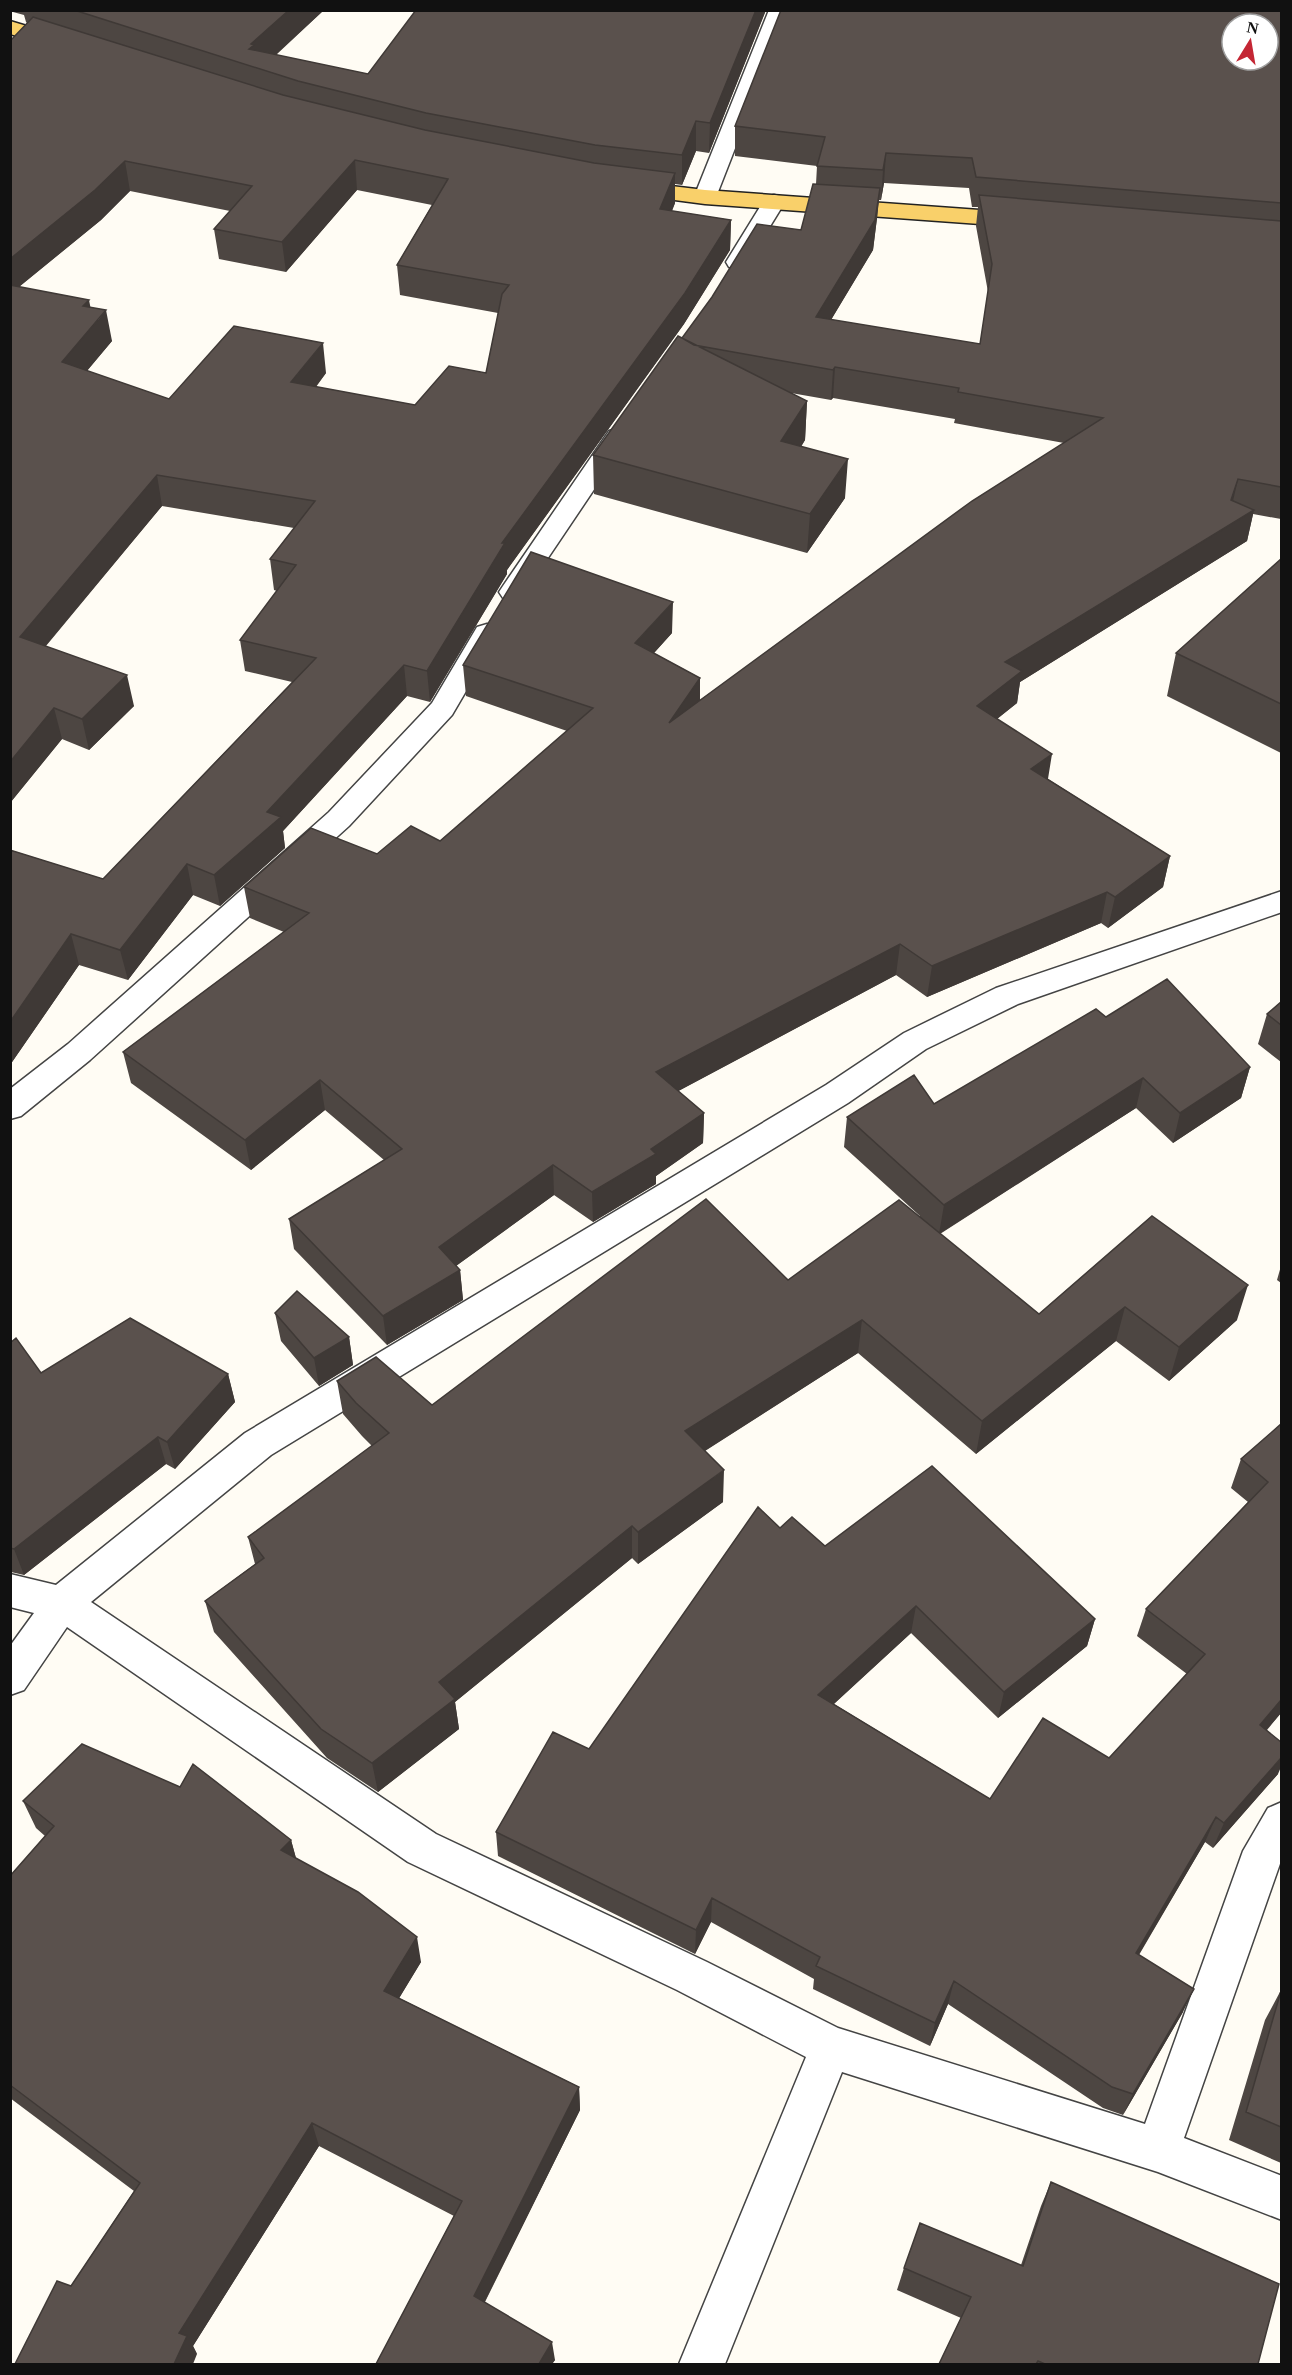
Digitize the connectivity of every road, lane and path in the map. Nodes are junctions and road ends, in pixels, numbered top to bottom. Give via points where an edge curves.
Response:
1 (779, 10) edge
2 (10, 27) edge
3 (87, 51) edge
4 (606, 186) edge
5 (705, 197) junction
6 (774, 202) junction
7 (1042, 222) edge
8 (721, 288) edge
9 (632, 417) edge
10 (1281, 901) edge
11 (13, 1103) edge
12 (10, 1590) edge
13 (63, 1603) junction
14 (10, 1678) edge
15 (1281, 1821) edge
16 (831, 2047) junction
17 (1158, 2150) junction
18 (1281, 2198) edge
19 (702, 2364) edge

1 - 5 street
2 - 3 main road
4 - 5 main road
5 - 6 main road
6 - 7 main road
6 - 8 street
9 - 11 street via 528,565 442,709 339,819 79,1052
10 - 13 street via 1007,996 915,1041 837,1094 258,1444
12 - 13 street
13 - 14 street
13 - 16 street via 422,1848 692,1976
15 - 17 street via 1263,1851
16 - 17 street
16 - 19 street
17 - 18 street

